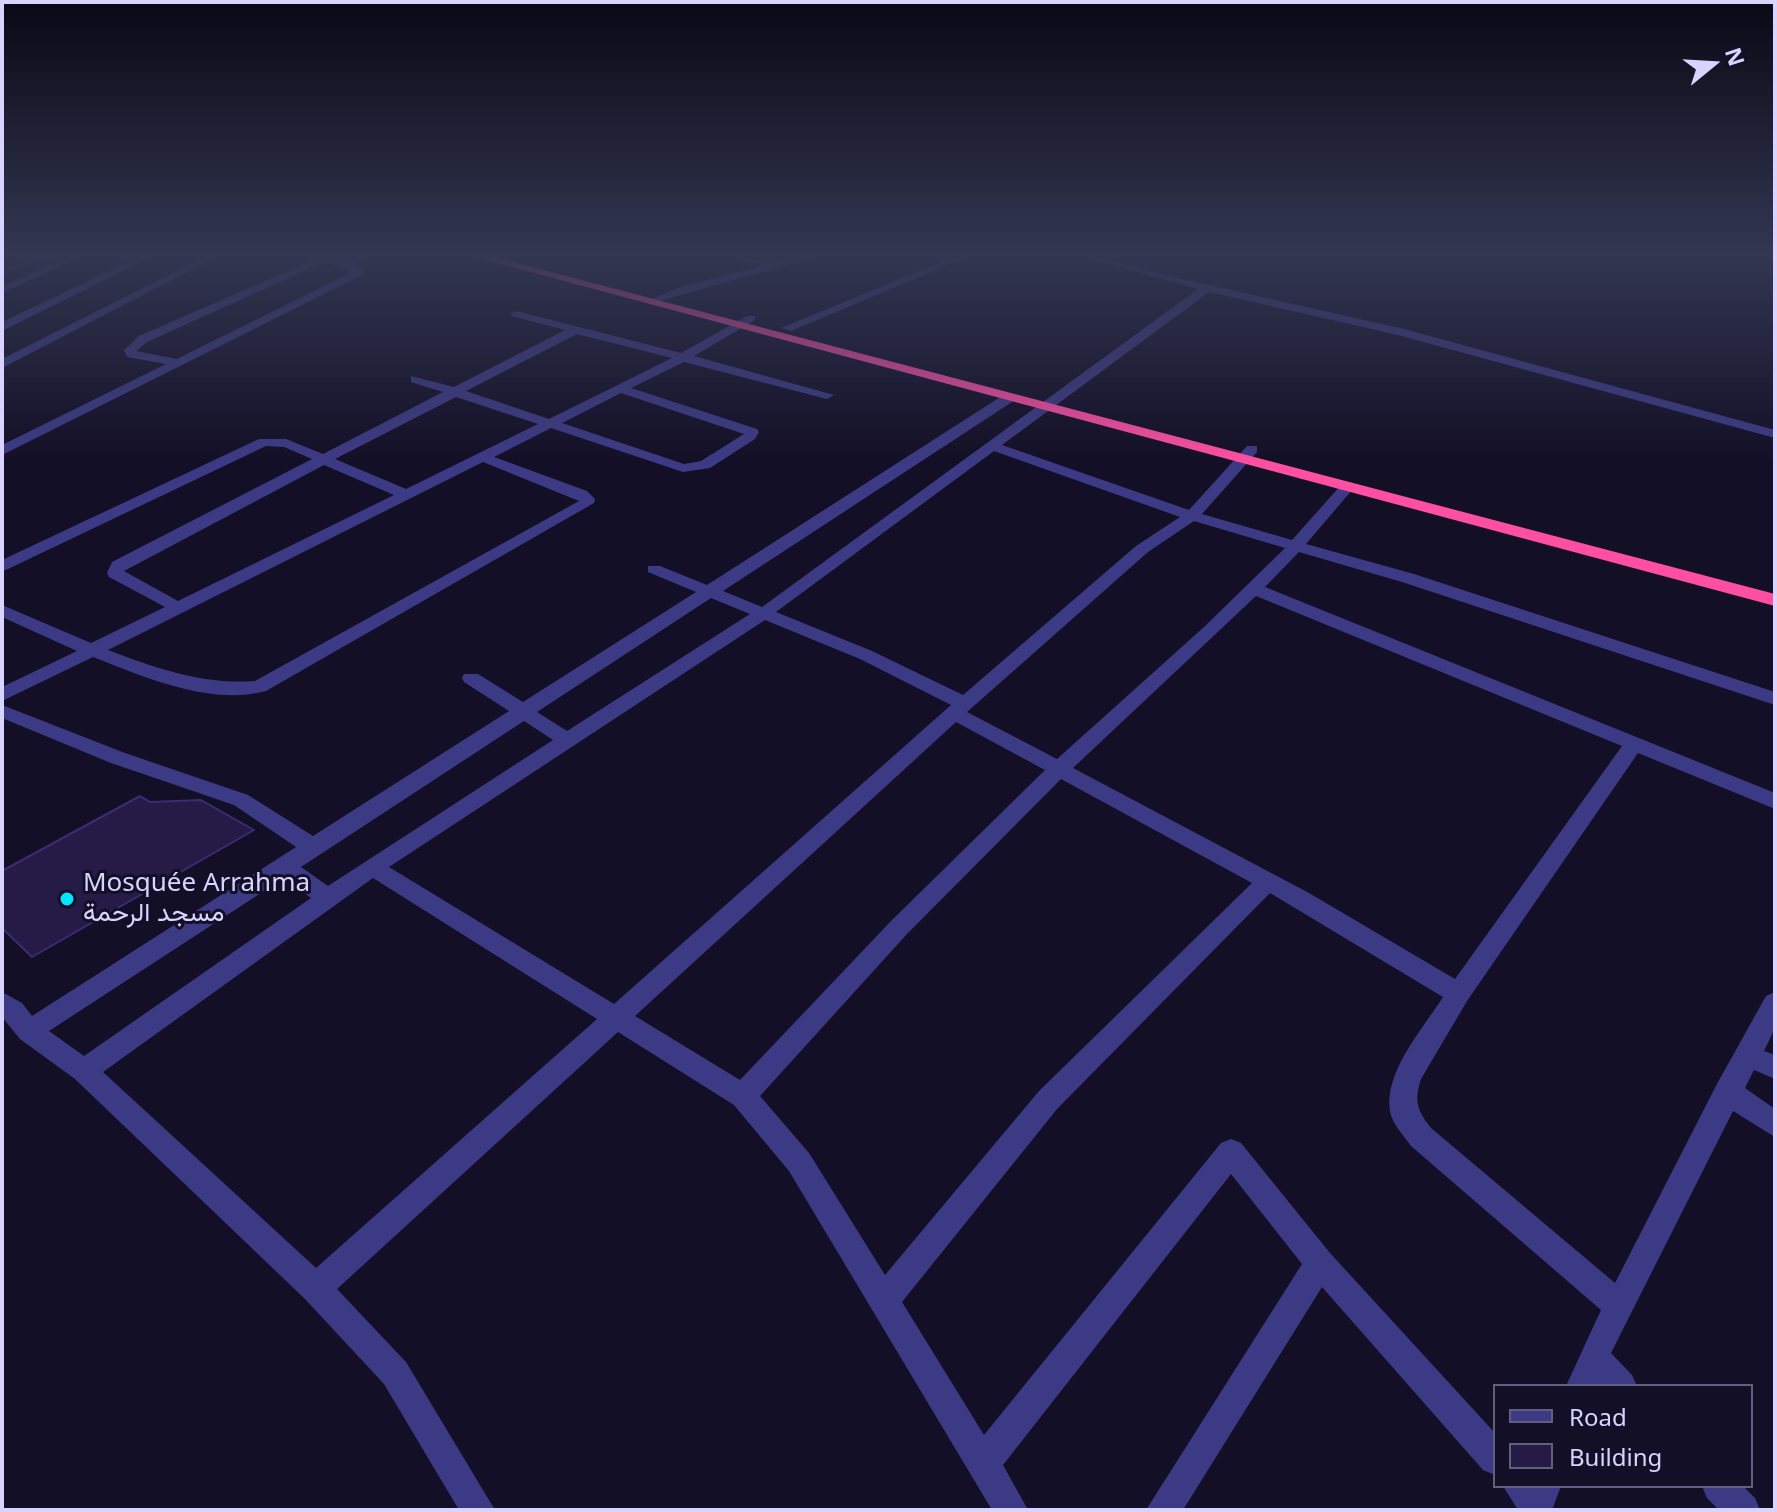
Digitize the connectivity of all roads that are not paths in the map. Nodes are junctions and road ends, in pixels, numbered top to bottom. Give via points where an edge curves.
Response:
1 (77, 324) edge
2 (178, 324) edge
3 (253, 324) edge
4 (555, 324) edge
5 (742, 324) edge
6 (751, 324) edge
7 (756, 324) edge
8 (798, 324) edge
9 (1159, 324) edge
10 (1362, 324) edge
11 (787, 328) junction
12 (577, 329) junction
13 (682, 358) junction
14 (6, 359) edge
15 (174, 362) junction
16 (416, 379) dead end
17 (621, 389) junction
18 (454, 393) junction
19 (827, 395) dead end
20 (1010, 397) junction
21 (1052, 402) junction
22 (552, 423) junction
23 (1775, 434) edge
24 (992, 446) junction
25 (2, 451) edge
26 (1247, 454) junction
27 (482, 457) junction
28 (322, 461) junction
29 (1347, 487) junction
30 (406, 494) junction
31 (1192, 516) junction
32 (1300, 546) junction
33 (2, 566) edge
34 (654, 569) dead end
35 (1775, 585) edge
36 (1254, 589) junction
37 (707, 590) junction
38 (1775, 600) edge
39 (179, 608) junction
40 (2, 610) edge
41 (764, 613) junction
42 (92, 652) junction
43 (471, 678) dead end
44 (2, 695) edge
45 (1775, 699) edge
46 (959, 709) junction
47 (522, 710) junction
48 (2, 711) edge
49 (567, 740) junction
50 (1634, 744) junction
51 (1060, 768) junction
52 (1775, 801) edge
53 (311, 846) junction
54 (282, 865) junction
55 (372, 867) junction
56 (1267, 882) junction
57 (328, 898) junction
58 (1458, 994) junction
59 (2, 1003) edge
60 (1775, 1003) edge
61 (615, 1015) junction
62 (29, 1031) junction
63 (1748, 1056) junction
64 (1775, 1067) edge
65 (84, 1071) junction
66 (1727, 1091) junction
67 (743, 1096) junction
68 (1775, 1124) edge
69 (1320, 1263) junction
70 (316, 1288) junction
71 (885, 1299) junction
72 (1619, 1306) junction
73 (1587, 1371) edge
74 (1616, 1384) edge
75 (1493, 1456) edge
76 (982, 1464) junction
77 (1721, 1488) edge
78 (478, 1510) edge
79 (1011, 1510) edge
80 (1163, 1510) edge
81 (1743, 1510) edge

1 - 14 street
2 - 15 street via 130,350
3 - 15 street
4 - 12 street
5 - 13 street
6 - 20 highway
7 - 11 highway
8 - 11 street
9 - 21 street
10 - 23 street
11 - 21 highway
12 - 13 street
12 - 18 street
13 - 17 street
13 - 19 street
15 - 25 street
16 - 18 street
17 - 22 street
17 - 22 street via 752,432 705,465 683,468
18 - 22 street
18 - 28 street
20 - 21 highway
20 - 37 street
21 - 24 street
21 - 26 highway
22 - 27 street
24 - 31 street
24 - 41 street
26 - 29 highway
26 - 31 street
26 - 35 highway
27 - 30 street
27 - 42 street via 582,494 586,503 259,687 226,692
28 - 30 street
28 - 33 street via 286,443 251,446
28 - 39 street via 118,565 115,573
29 - 32 street
29 - 38 highway
30 - 39 street
31 - 32 street
31 - 46 street via 1142,549
32 - 36 street
32 - 45 street
34 - 37 street
36 - 50 street
36 - 51 street
37 - 41 street
37 - 47 street
39 - 42 street
40 - 42 street
41 - 46 street via 866,655
41 - 49 street
42 - 44 street
43 - 47 street
46 - 51 street
46 - 61 street
47 - 49 street
47 - 53 street
48 - 53 street via 241,800
49 - 55 street
50 - 52 street
50 - 58 street
51 - 56 street
51 - 67 street via 855,970
53 - 54 street
54 - 57 street
54 - 62 street
55 - 57 street
55 - 61 street
56 - 58 street
56 - 71 street via 1048,1100
57 - 65 street
58 - 72 street via 1409,1075 1404,1114 1421,1137
59 - 62 street
60 - 63 street
61 - 67 street
61 - 70 street
62 - 65 street
63 - 64 street
63 - 66 street
65 - 70 street
66 - 68 street
66 - 72 street
67 - 71 street via 799,1162
69 - 75 street
69 - 76 street via 1231,1152
69 - 80 street
70 - 78 street via 395,1373
71 - 76 street
72 - 73 street
73 - 74 street
76 - 79 street
77 - 81 street

